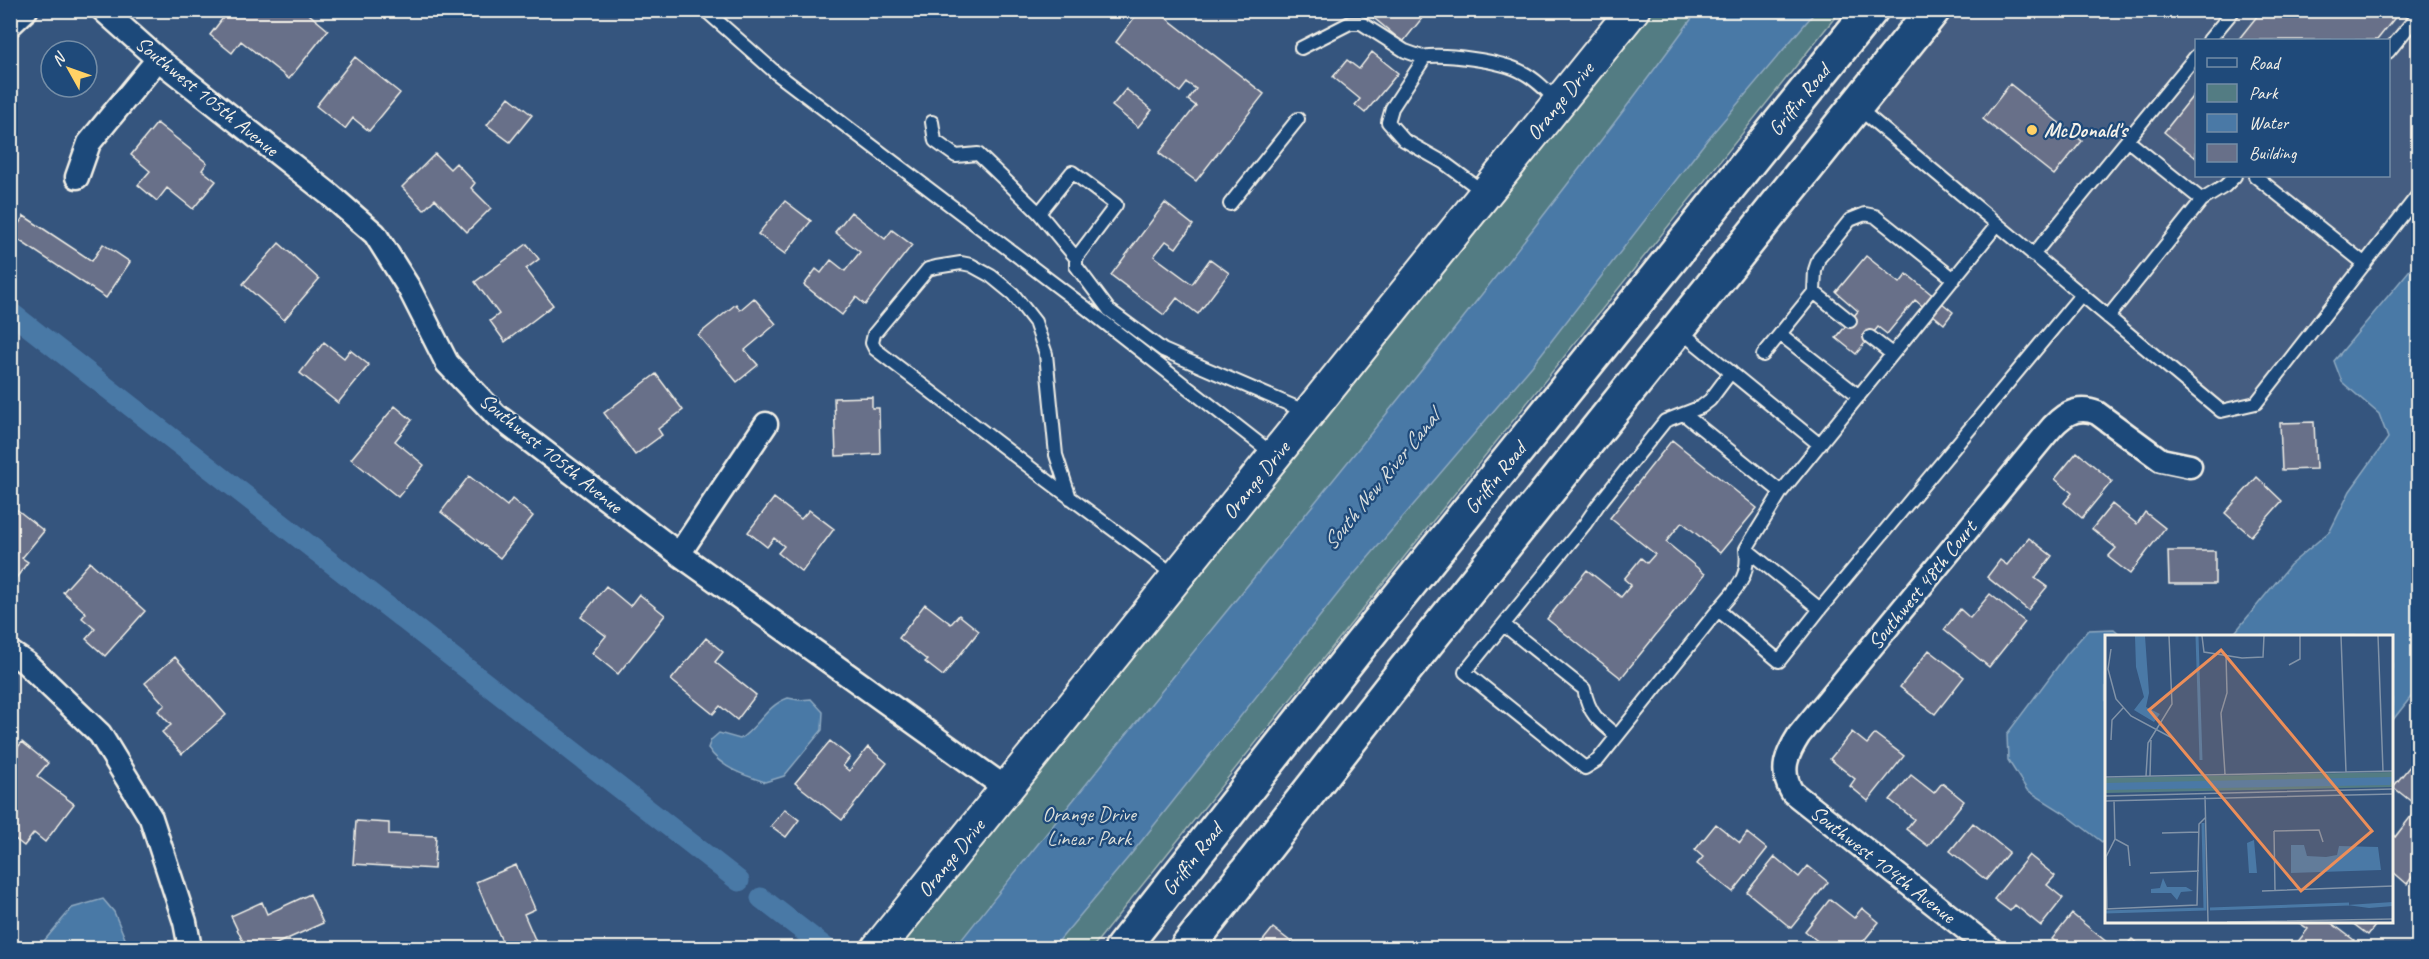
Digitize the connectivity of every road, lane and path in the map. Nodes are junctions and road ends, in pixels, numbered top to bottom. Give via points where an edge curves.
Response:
1 (26, 10) edge
2 (103, 10) edge
3 (705, 10) edge
4 (1633, 10) edge
5 (1871, 10) edge
6 (1876, 10) edge
7 (1933, 10) edge
8 (2234, 10) edge
9 (2418, 15) edge
10 (10, 25) edge
11 (2210, 39) edge
12 (1301, 48) dead end
13 (2390, 50) edge
14 (1422, 57) junction
15 (2195, 57) edge
16 (158, 59) junction
17 (1559, 103) junction
18 (1856, 107) junction
19 (1299, 119) dead end
20 (932, 122) dead end
21 (2127, 140) junction
22 (1755, 154) junction
23 (77, 177) dead end
24 (2234, 177) edge
25 (2256, 177) edge
26 (1486, 194) junction
27 (2418, 195) edge
28 (2202, 200) junction
29 (1230, 204) dead end
30 (1039, 213) junction
31 (1997, 225) junction
32 (1752, 237) junction
33 (2033, 255) junction
34 (1076, 258) junction
35 (2365, 264) junction
36 (1954, 279) junction
37 (1814, 292) junction
38 (2081, 295) junction
39 (2108, 317) junction
40 (1850, 321) dead end
41 (1678, 329) junction
42 (1780, 334) junction
43 (1870, 337) dead end
44 (1892, 354) junction
45 (1763, 356) dead end
46 (1731, 372) junction
47 (1859, 396) junction
48 (1310, 413) junction
49 (1685, 415) junction
50 (766, 424) dead end
51 (1820, 445) junction
52 (1275, 456) junction
53 (2190, 466) dead end
54 (1781, 492) junction
55 (1070, 498) junction
56 (1746, 549) junction
57 (679, 554) junction
58 (1177, 578) junction
59 (1820, 609) junction
60 (1718, 610) junction
61 (1504, 625) junction
62 (10, 652) edge
63 (1617, 736) junction
64 (1777, 775) joint
65 (1007, 789) junction
66 (190, 948) edge
67 (878, 948) edge
68 (1122, 948) edge
69 (1187, 948) edge
70 (1990, 948) edge

1 - 10 street
2 - 16 street, Southwest 105th Avenue
3 - 52 lane via 776,74
4 - 17 street, Orange Drive
5 - 22 main road, Griffin Road
6 - 18 main road via 1847,78 1848,95
7 - 18 main road
8 - 11 lane
9 - 13 lane
12 - 14 lane via 1350,23 1361,23 1405,51
14 - 17 lane via 1435,55 1504,65 1533,78
14 - 26 lane via 1388,122 1404,140 1443,162
15 - 21 lane
16 - 23 street via 89,143
16 - 57 street, Southwest 105th Avenue via 375,234 409,288 447,363 496,415
17 - 26 street, Orange Drive
18 - 31 lane
18 - 32 main road
19 - 29 lane
20 - 30 lane via 935,141 956,156 978,154
21 - 28 lane
21 - 33 lane
22 - 32 main road via 1762,193
22 - 68 main road, Griffin Road
24 - 28 lane
25 - 35 lane
26 - 48 street, Orange Drive
27 - 35 lane
28 - 39 lane
30 - 34 lane
30 - 34 lane via 1072,172 1116,205
31 - 33 lane
31 - 36 lane
32 - 41 main road
33 - 38 lane
34 - 48 lane via 1076,266 1109,310 1163,350
35 - 39 lane via 2256,403 2221,411
36 - 37 lane via 1875,216 1866,214 1850,220 1819,258
36 - 44 lane
37 - 40 lane
37 - 42 lane
38 - 39 lane
38 - 59 lane
41 - 46 lane
41 - 69 main road
42 - 45 lane
42 - 47 lane
43 - 44 lane
44 - 47 lane
46 - 49 lane via 1710,400
46 - 51 lane
47 - 51 lane
48 - 52 street, Orange Drive
49 - 54 lane
49 - 61 lane via 1665,421
50 - 57 street
51 - 54 lane
52 - 58 street, Orange Drive
53 - 64 street, Southwest 48th Court via 2161,460 2106,417 2088,409 2065,415 1799,735
54 - 56 lane
55 - 55 lane via 1056,455 1046,354 1035,322 1013,294 972,265 928,269 874,334 875,349
55 - 58 lane
56 - 59 lane
56 - 60 lane via 1748,565 1741,582
57 - 65 street, Southwest 105th Avenue
58 - 65 street, Orange Drive
59 - 60 lane via 1779,661
60 - 63 lane
61 - 63 lane via 1584,689 1595,718
61 - 63 lane via 1465,672 1585,768 1598,760
62 - 66 street via 100,734 152,818
64 - 70 street, Southwest 104th Avenue via 1800,800
65 - 67 street, Orange Drive

